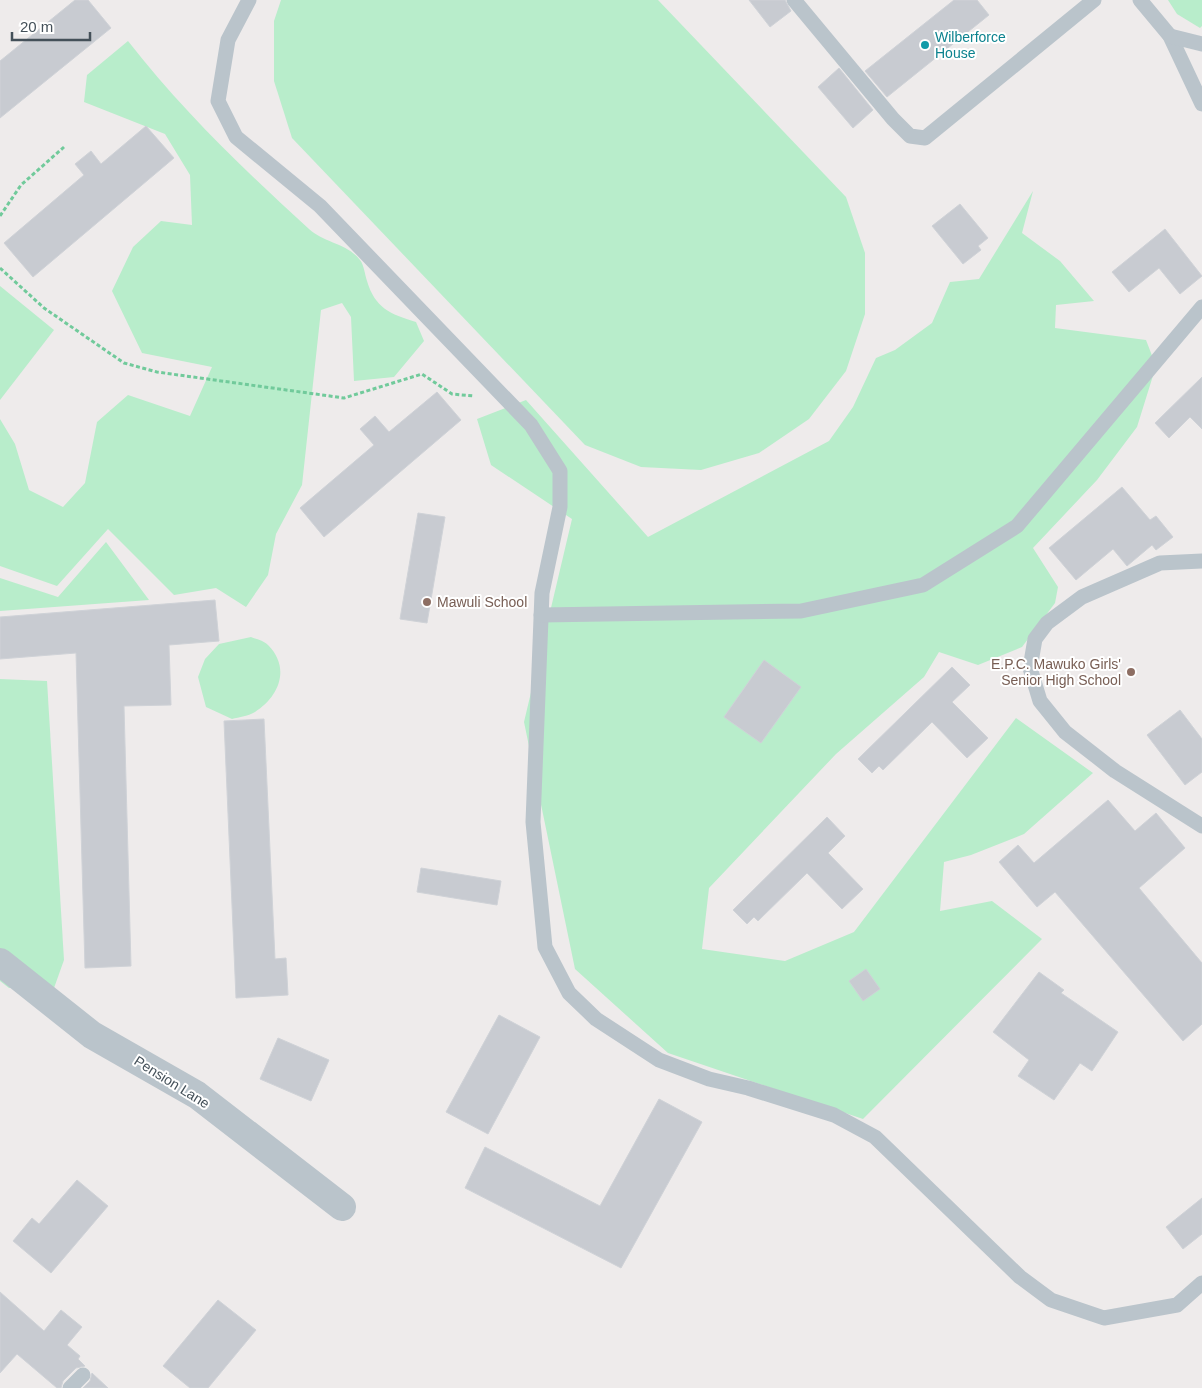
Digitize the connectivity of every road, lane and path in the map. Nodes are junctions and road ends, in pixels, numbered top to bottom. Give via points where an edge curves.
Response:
1 (249, 0) edge
2 (794, 0) edge
3 (1094, 0) edge
4 (1140, 0) edge
5 (1170, 36) junction
6 (1202, 44) edge
7 (1202, 104) edge
8 (64, 147) dead end
9 (0, 216) edge
10 (0, 268) edge
11 (1202, 307) edge
12 (504, 398) junction
13 (1202, 561) edge
14 (541, 615) junction
15 (1202, 826) edge
16 (0, 962) edge
17 (342, 1206) dead end
18 (1202, 1283) edge
19 (83, 1375) dead end
20 (70, 1388) edge

1 - 12 lane via 228,40 218,101 236,137 320,206
2 - 3 lane via 910,136 924,138
4 - 5 lane
5 - 6 lane
5 - 7 lane
8 - 9 path via 21,185
10 - 12 path via 44,308 124,363 157,372 344,398 422,374 452,394
11 - 14 lane via 1017,526 923,585 802,611
12 - 14 lane via 531,425 560,471 560,508 542,593
13 - 15 lane via 1160,563 1082,597 1046,623 1035,639 1030,668 1040,701 1065,732 1115,771
14 - 18 lane via 533,822 546,947 569,993 596,1019 659,1060 709,1080 748,1088 834,1115 875,1137 1020,1277 1051,1300 1104,1318 1177,1305
16 - 17 street, Pension Lane via 92,1034 197,1095
19 - 20 lane

